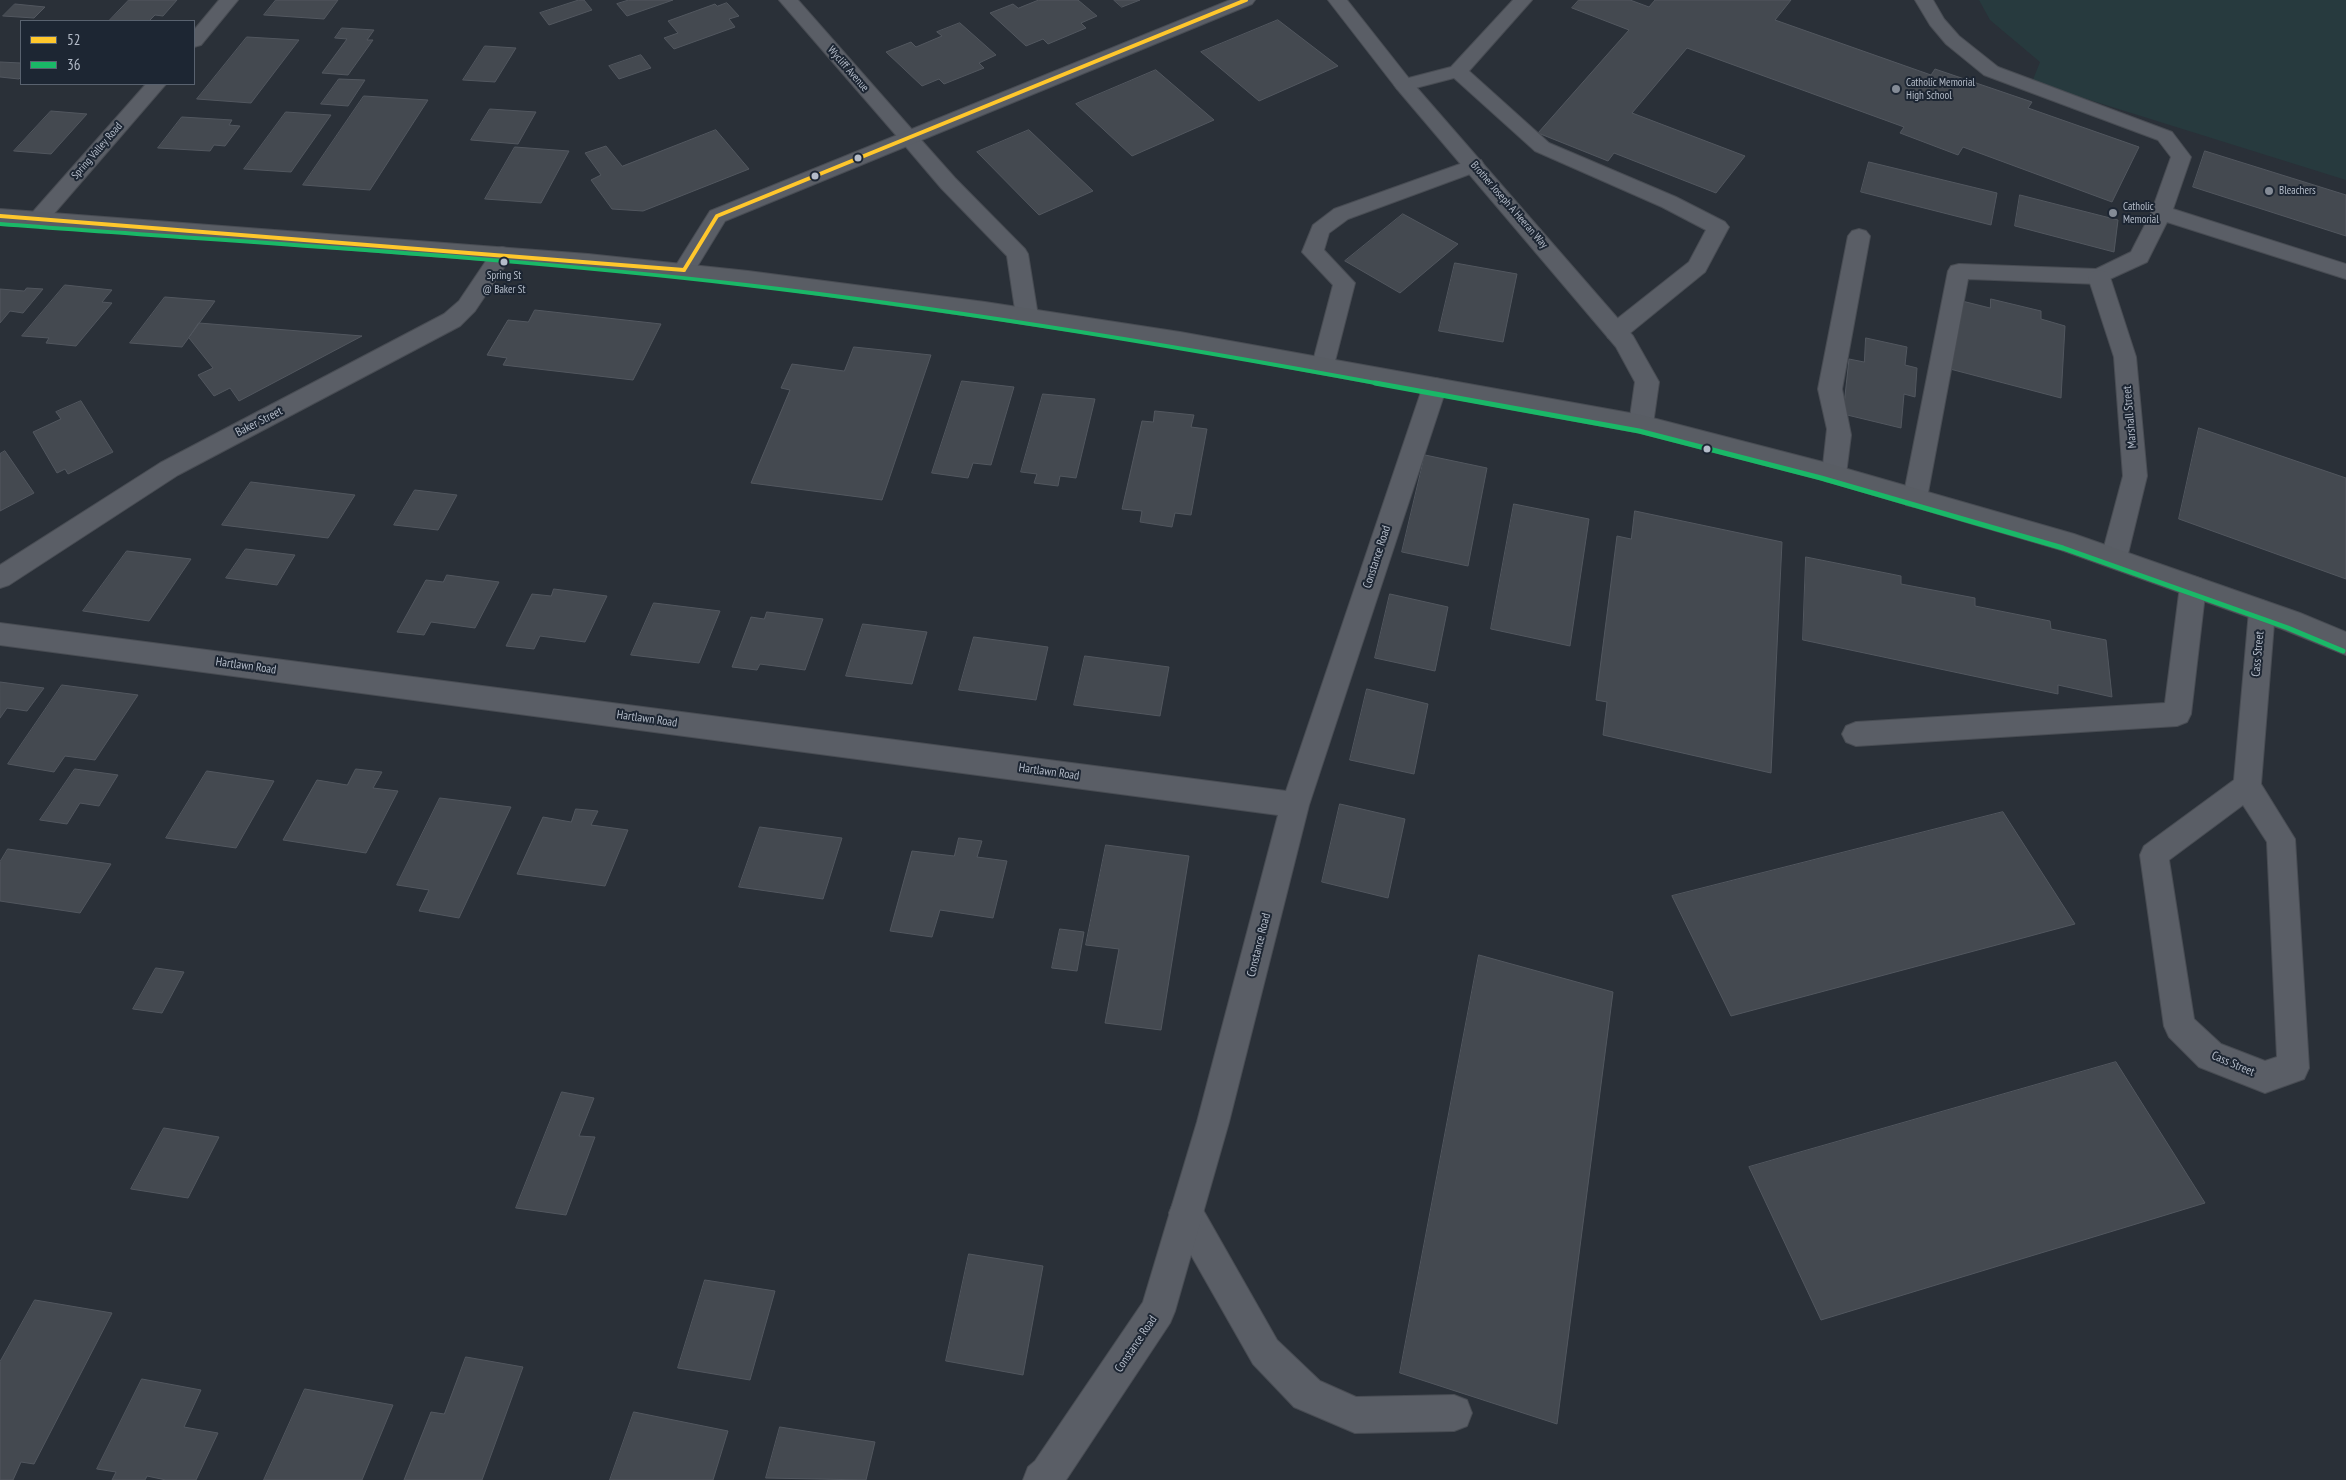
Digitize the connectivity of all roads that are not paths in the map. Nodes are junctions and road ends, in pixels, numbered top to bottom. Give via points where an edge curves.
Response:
1 (229, 0) edge
2 (788, 0) edge
3 (1246, 0) edge
4 (1337, 0) edge
5 (1523, 0) edge
6 (1924, 0) edge
7 (195, 40) edge
8 (1458, 71) junction
9 (155, 85) edge
10 (1404, 85) junction
11 (908, 137) junction
12 (1474, 165) junction
13 (2161, 213) junction
14 (0, 216) edge
15 (38, 218) junction
16 (1859, 236) dead end
17 (502, 254) junction
18 (684, 270) junction
19 (2346, 272) edge
20 (2099, 277) junction
21 (1027, 316) junction
22 (1616, 332) junction
23 (1323, 365) junction
24 (1435, 386) junction
25 (1641, 424) junction
26 (1834, 474) junction
27 (1915, 498) junction
28 (2114, 558) junction
29 (0, 578) edge
30 (2193, 586) junction
31 (2262, 611) junction
32 (0, 634) edge
33 (2346, 644) edge
34 (1856, 734) dead end
35 (2247, 786) junction
36 (1295, 805) junction
37 (1186, 1213) junction
38 (1454, 1412) dead end
39 (1041, 1480) edge

1 - 7 street
2 - 11 street, Wycliff Avenue
3 - 11 street
4 - 10 street, Brother Joseph A Heeran Way
5 - 8 street
6 - 13 street via 1948,36 1965,54 1991,71 2165,136 2181,157
8 - 10 street
8 - 22 street via 1542,146 1718,227 1697,267
9 - 15 street, Spring Valley Road
10 - 12 street, Brother Joseph A Heeran Way
11 - 18 street via 717,216
11 - 21 street, Wycliff Avenue via 1017,254
12 - 22 street, Brother Joseph A Heeran Way
12 - 23 street via 1341,214 1320,230 1313,252 1344,283
13 - 19 street
13 - 20 street via 2139,257
14 - 15 main road
15 - 17 main road
16 - 26 street via 1830,389 1839,433
17 - 18 main road
17 - 29 street, Baker Street via 467,306 452,320 169,468
18 - 21 main road
20 - 27 street via 1959,271
20 - 28 street, Marshall Street via 2125,357 2135,476
21 - 23 main road
22 - 25 street, Brother Joseph A Heeran Way via 1646,382
23 - 24 main road
24 - 25 main road
24 - 36 street, Constance Road
25 - 26 main road
26 - 27 main road
27 - 28 main road
28 - 30 main road
30 - 31 main road
30 - 34 street via 2178,714
31 - 33 main road
31 - 35 street, Cass Street
32 - 36 street, Hartlawn Road
35 - 35 street, Cass Street via 2154,855 2180,1026 2210,1056 2265,1077 2292,1068 2281,839
36 - 37 street, Constance Road via 1213,1122
37 - 38 street via 1265,1352 1307,1394 1355,1415
37 - 39 street, Constance Road via 1158,1312

